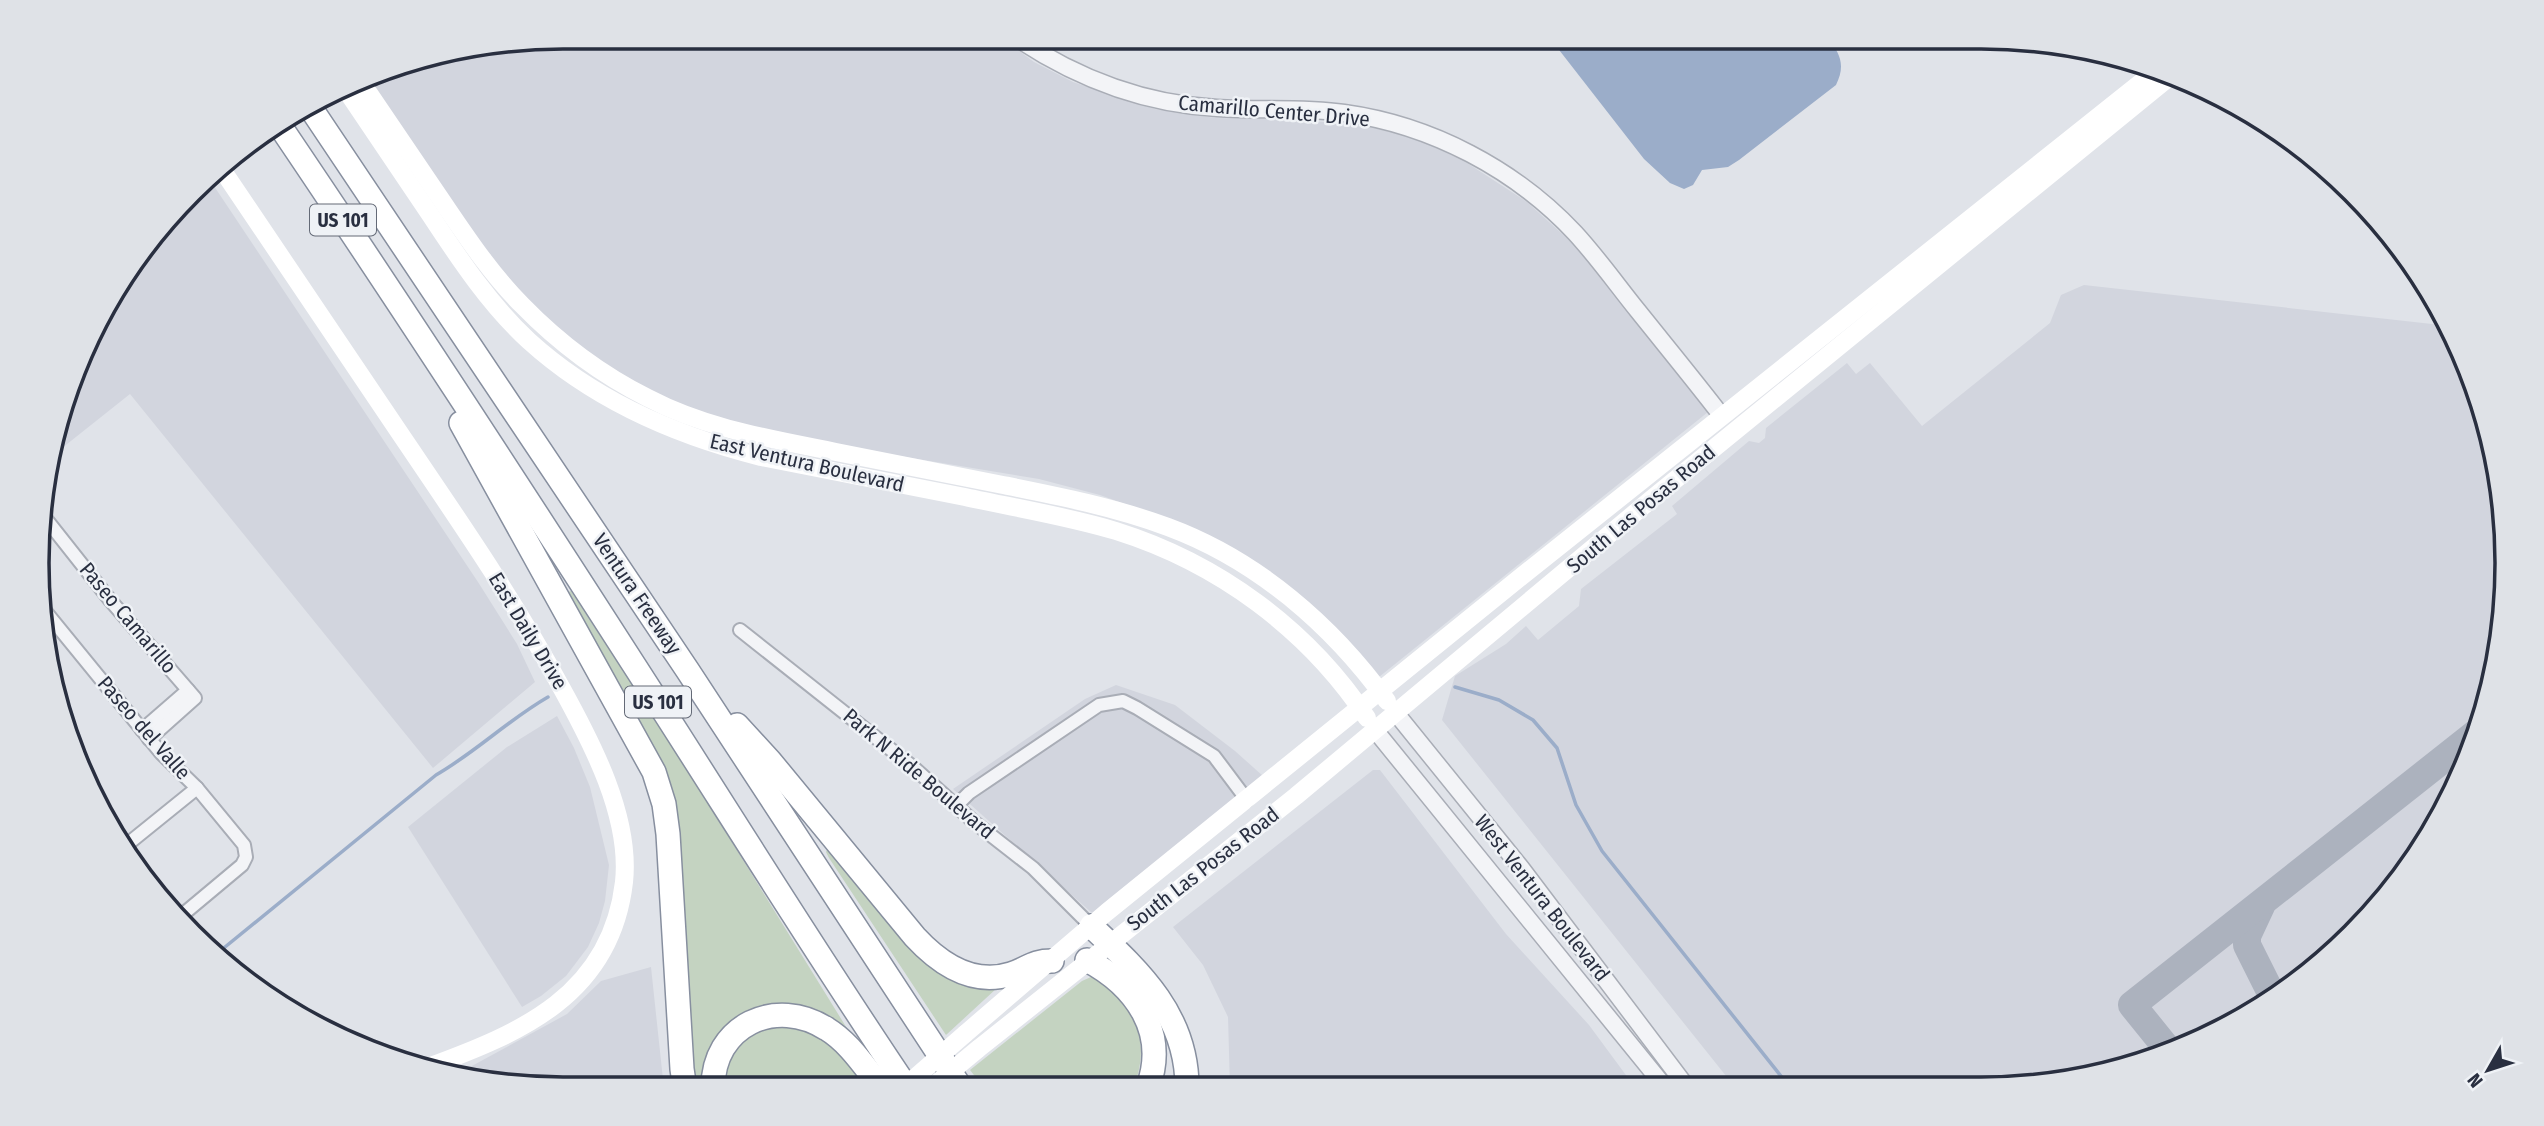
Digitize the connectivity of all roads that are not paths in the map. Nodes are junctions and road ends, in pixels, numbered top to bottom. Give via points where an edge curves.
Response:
1 (1033, 49) edge
2 (2148, 77) edge
3 (2163, 82) edge
4 (358, 92) edge
5 (358, 92) edge
6 (314, 114) edge
7 (284, 132) edge
8 (226, 175) edge
9 (408, 316) junction
10 (1721, 415) junction
11 (1648, 502) junction
12 (50, 525) edge
13 (52, 619) edge
14 (740, 630) dead end
15 (688, 671) junction
16 (1381, 692) junction
17 (1360, 708) junction
18 (1395, 712) junction
19 (1375, 730) junction
20 (146, 734) junction
21 (197, 788) junction
22 (1247, 800) junction
23 (956, 806) junction
24 (131, 841) edge
25 (186, 912) edge
26 (1091, 926) junction
27 (1109, 943) junction
28 (1087, 960) junction
29 (1052, 961) junction
30 (879, 962) junction
31 (441, 1062) edge
32 (683, 1077) edge
33 (714, 1077) edge
34 (873, 1077) edge
35 (898, 1077) edge
36 (917, 1077) edge
37 (944, 1077) edge
38 (954, 1077) edge
39 (968, 1077) edge
40 (1150, 1077) edge
41 (1186, 1077) edge
42 (1657, 1077) edge
43 (1679, 1077) edge

1 - 10 street, Camarillo Center Drive via 1078,74 1154,100 1219,109 1365,116 1465,151 1517,182 1575,233
2 - 10 main road, South Las Posas Road
3 - 11 main road, South Las Posas Road
4 - 16 main road, East Ventura Boulevard via 487,266 552,333 618,381 681,413 754,436 1072,499 1170,528 1247,567 1282,592 1349,652
5 - 17 main road, East Ventura Boulevard via 469,274 529,341 613,401 723,447 1045,513 1157,547 1213,573 1276,618 1326,664
6 - 15 highway, Ventura Freeway / US 101
7 - 9 highway, Ventura Freeway / US 101
8 - 31 main road, East Daily Drive via 530,629 594,750 620,830 624,880 620,904 600,953 575,988 521,1029
9 - 32 highway via 449,403 654,772 668,834
9 - 35 highway, Ventura Freeway / US 101
10 - 11 main road via 1718,431 1651,490
10 - 16 main road, South Las Posas Road
11 - 18 main road, South Las Posas Road
12 - 20 street, Paseo Camarillo via 192,694
13 - 20 street, Paseo del Valle
14 - 23 street, Park N Ride Boulevard
15 - 29 highway via 770,761 930,953 972,975 1007,975 1037,961
15 - 30 highway, Ventura Freeway / US 101
16 - 17 main road, South Las Posas Road
16 - 18 main road, East Ventura Boulevard
17 - 19 main road, East Ventura Boulevard
17 - 22 main road, South Las Posas Road
18 - 19 main road, South Las Posas Road
18 - 43 street, West Ventura Boulevard via 1522,869
19 - 27 main road, South Las Posas Road
19 - 42 street, West Ventura Boulevard
20 - 21 street, Paseo del Valle
21 - 24 street
21 - 25 street, Paseo del Valle via 246,851 242,865
22 - 23 street via 1214,757 1137,708 1111,701 1079,717
22 - 26 main road, South Las Posas Road
23 - 26 street, Park N Ride Boulevard via 1033,868
26 - 27 highway
26 - 29 main road, South Las Posas Road
27 - 28 main road, South Las Posas Road
27 - 41 highway via 1147,984 1175,1024
28 - 37 main road, South Las Posas Road, bridge
28 - 40 highway via 1112,976 1147,1019 1155,1048
29 - 36 main road, South Las Posas Road, bridge
30 - 38 highway, Ventura Freeway / US 101
30 - 39 highway
33 - 34 highway via 727,1041 755,1020 779,1015 805,1018 828,1030

